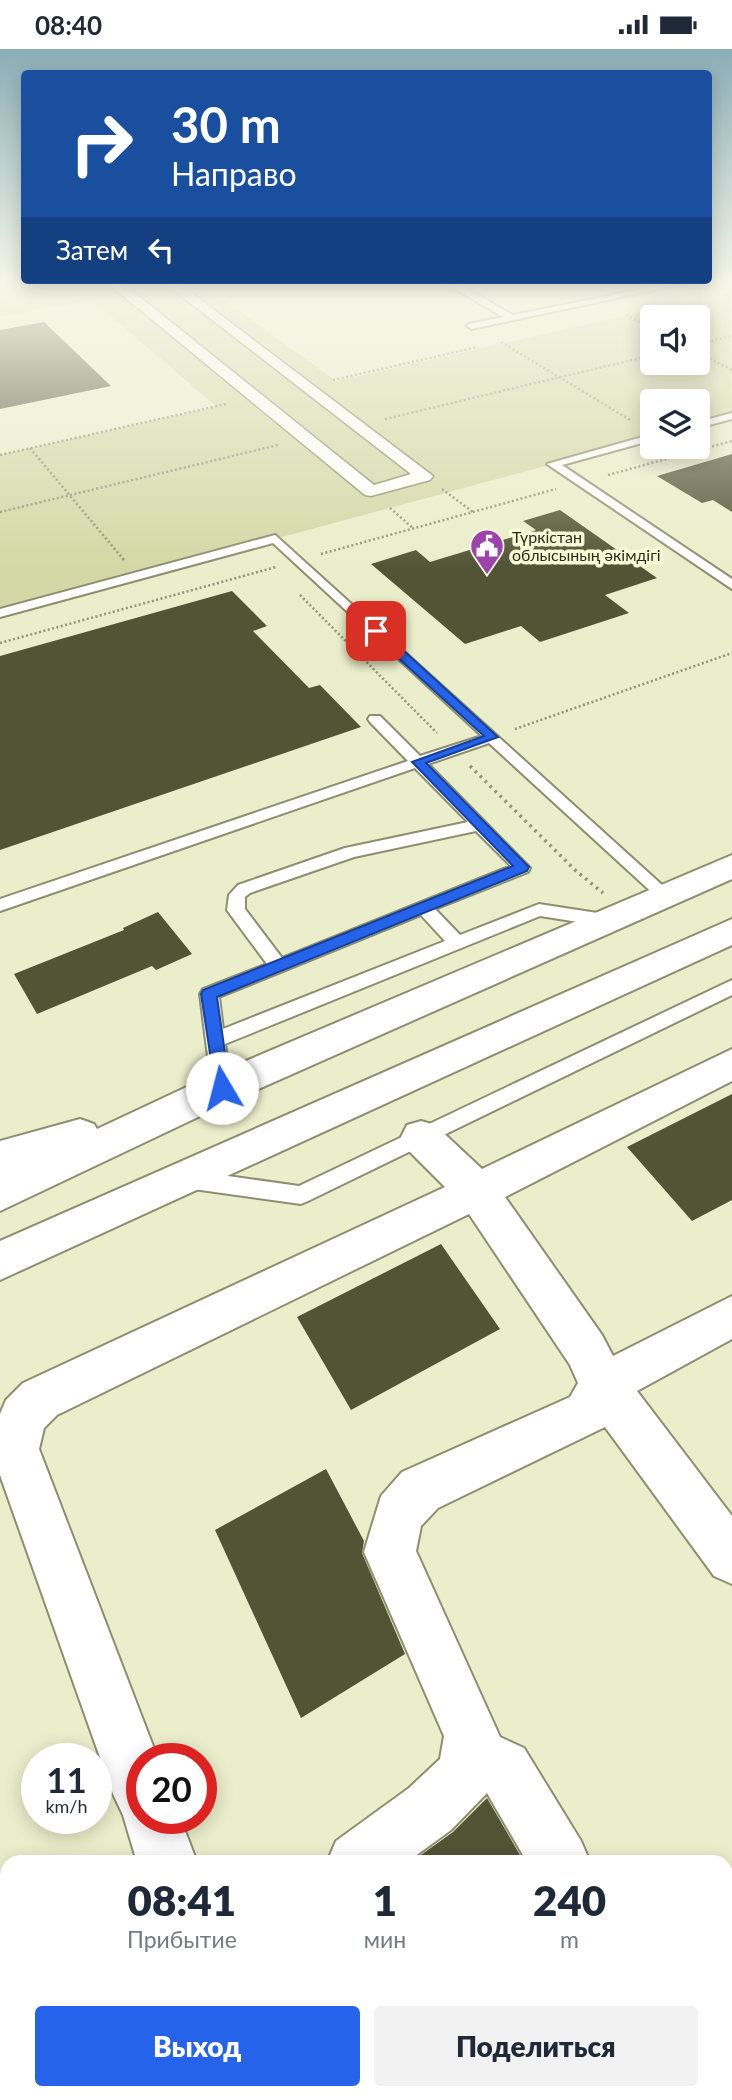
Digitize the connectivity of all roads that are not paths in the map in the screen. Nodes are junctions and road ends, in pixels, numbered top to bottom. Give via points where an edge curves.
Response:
1 (231, 377) edge
2 (294, 377) edge
3 (732, 416) edge
4 (710, 422) edge
5 (640, 441) edge
6 (732, 585) edge
7 (0, 613) edge
8 (375, 719) dead end
9 (492, 737) junction
10 (418, 762) junction
11 (480, 825) junction
12 (732, 866) edge
13 (0, 905) edge
14 (638, 905) junction
15 (423, 907) junction
16 (718, 937) edge
17 (457, 943) junction
18 (278, 965) junction
19 (732, 987) edge
20 (215, 1040) junction
21 (732, 1064) edge
22 (222, 1088) junction
23 (421, 1137) junction
24 (0, 1158) edge
25 (182, 1179) junction
26 (477, 1191) junction
27 (0, 1193) edge
28 (0, 1261) edge
29 (732, 1315) edge
30 (603, 1385) junction
31 (732, 1558) edge
32 (126, 1751) edge
33 (470, 1752) junction
34 (156, 1834) edge
35 (164, 1855) edge
36 (367, 1855) edge
37 (556, 1855) edge

1 - 2 street via 371,491 424,476
3 - 4 lane
5 - 6 lane via 553,464
7 - 9 lane via 275,538
8 - 10 lane
9 - 10 lane
9 - 14 lane
10 - 11 lane
10 - 13 lane
11 - 15 lane via 522,867
11 - 18 lane via 351,852 244,889 237,895 236,910
12 - 14 street
14 - 16 street
14 - 17 lane via 539,910
14 - 22 street
15 - 17 lane
15 - 18 lane
16 - 25 street
17 - 20 lane
18 - 20 lane via 209,994
19 - 23 lane
20 - 22 lane
21 - 26 street
22 - 24 street
22 - 27 street
23 - 25 lane via 301,1195
23 - 26 street
25 - 28 street
26 - 30 street via 586,1350
26 - 32 street via 40,1399 23,1416 15,1449
29 - 30 street
30 - 31 street
30 - 33 street via 587,1413 420,1490 399,1514 390,1552 472,1735
33 - 36 street via 466,1774 430,1809
33 - 37 street via 504,1769
34 - 35 street

